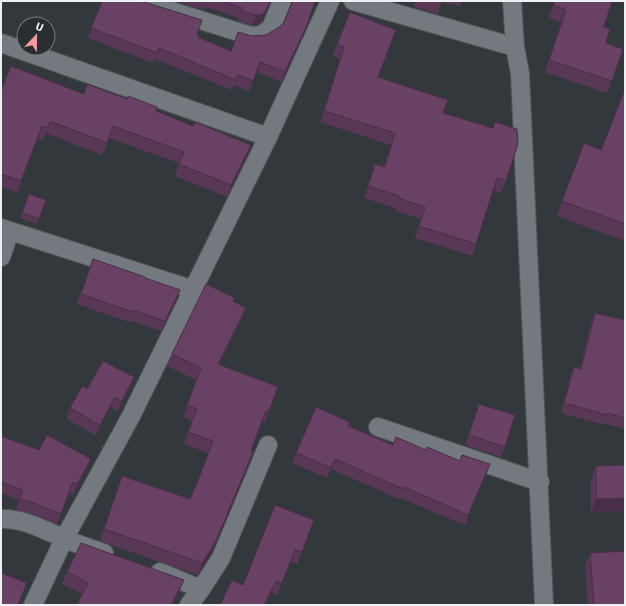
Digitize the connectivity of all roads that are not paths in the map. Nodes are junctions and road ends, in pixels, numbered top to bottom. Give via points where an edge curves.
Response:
1 (140, 1) edge
2 (282, 1) edge
3 (330, 1) edge
4 (353, 1) edge
5 (512, 1) edge
6 (1, 43) edge
7 (515, 47) junction
8 (268, 137) junction
9 (6, 229) edge
10 (1, 257) edge
11 (194, 290) junction
12 (378, 427) dead end
13 (268, 445) dead end
14 (540, 482) junction
15 (1, 518) edge
16 (64, 539) junction
17 (121, 559) edge
18 (142, 566) edge
19 (201, 589) junction
20 (32, 605) edge
21 (189, 605) edge
22 (544, 605) edge

1 - 2 street via 251,36 261,35 271,28
3 - 8 street
4 - 7 street
5 - 7 street
6 - 8 street
7 - 14 street via 520,73
8 - 11 street
9 - 10 street
9 - 11 street
11 - 16 street via 131,416
12 - 14 street
13 - 19 street via 221,558
14 - 22 street
15 - 16 street via 18,520
16 - 17 street
16 - 20 street
18 - 19 street
19 - 21 street

